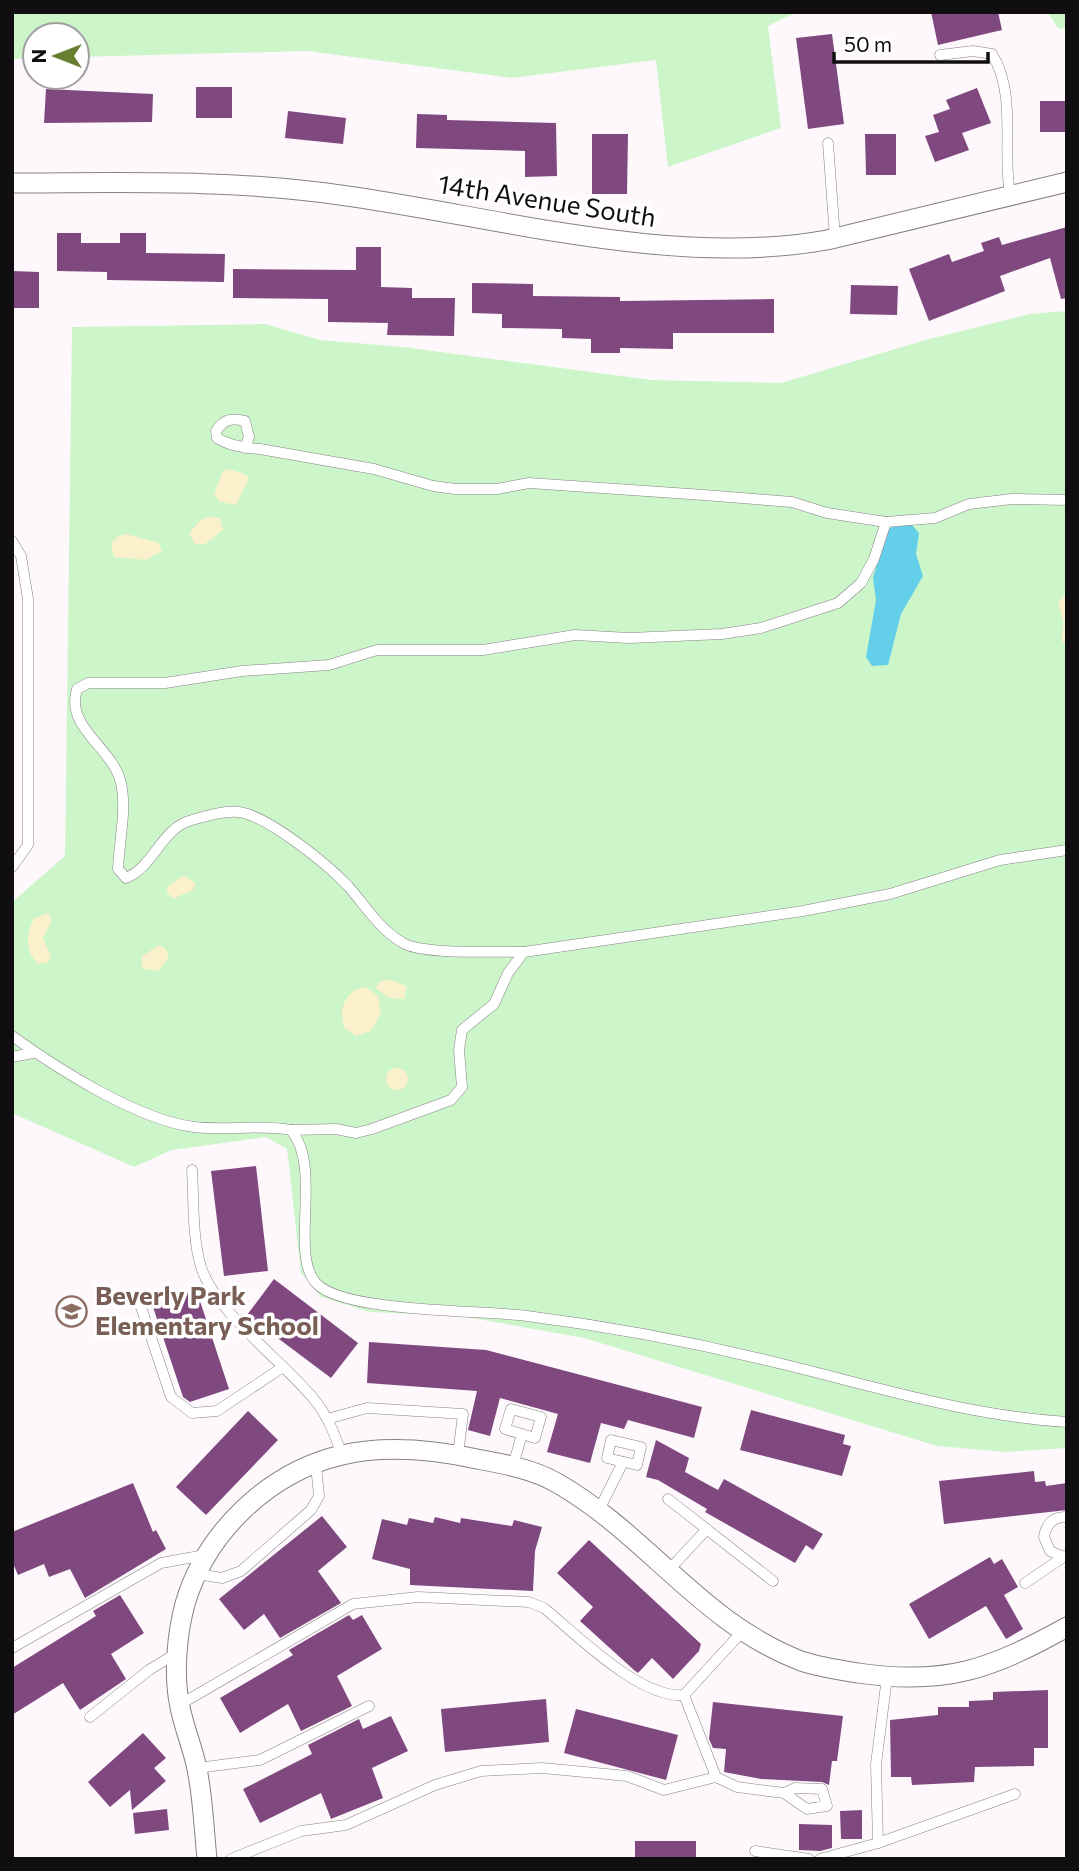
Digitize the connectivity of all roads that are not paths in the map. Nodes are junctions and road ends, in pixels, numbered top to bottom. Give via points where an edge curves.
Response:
1 (940, 55) dead end
2 (828, 142) dead end
3 (1067, 182) edge
4 (12, 183) edge
5 (1010, 194) junction
6 (835, 238) junction
7 (245, 448) dead end
8 (1067, 500) edge
9 (886, 522) junction
10 (12, 541) edge
11 (1067, 850) edge
12 (12, 867) edge
13 (524, 952) junction
14 (12, 1036) edge
15 (33, 1054) junction
16 (12, 1057) edge
17 (290, 1130) junction
18 (192, 1170) dead end
19 (139, 1304) dead end
20 (283, 1367) junction
21 (327, 1419) junction
22 (1067, 1422) edge
23 (522, 1434) dead end
24 (342, 1455) junction
25 (458, 1455) junction
26 (623, 1462) dead end
27 (316, 1465) junction
28 (513, 1466) junction
29 (668, 1499) dead end
30 (600, 1510) junction
31 (1067, 1517) edge
32 (707, 1529) junction
33 (205, 1555) junction
34 (1065, 1556) edge
35 (668, 1571) junction
36 (197, 1574) junction
37 (774, 1581) dead end
38 (1025, 1583) dead end
39 (1067, 1627) edge
40 (741, 1633) junction
41 (12, 1648) edge
42 (179, 1653) junction
43 (887, 1677) junction
44 (684, 1695) junction
45 (179, 1705) junction
46 (369, 1706) dead end
47 (90, 1717) dead end
48 (197, 1768) junction
49 (716, 1777) junction
50 (784, 1793) dead end
51 (1015, 1794) dead end
52 (877, 1843) junction
53 (755, 1852) dead end
54 (207, 1859) edge
55 (231, 1859) edge
56 (809, 1859) edge
57 (820, 1859) edge

1 - 5 lane via 992,54 1000,66
2 - 6 lane
3 - 5 street, 14th Avenue South
4 - 6 street, 14th Avenue South via 271,186 607,238 715,249 792,246
5 - 6 street, 14th Avenue South
7 - 9 lane via 374,469 455,489 528,483 704,495 792,502
8 - 9 lane via 969,504 935,518
9 - 13 lane via 861,583 838,603 761,628 629,638 575,635 483,650 377,650 329,665 242,671 165,683 88,683 76,689 72,704 76,717 120,780 118,869 126,878 149,863 174,829 188,820 238,812 261,819 319,858 384,928 405,944
10 - 12 lane via 21,556 28,599 28,845
11 - 13 lane via 1000,860 890,894
13 - 17 lane via 494,1004 463,1030 459,1050 462,1087 451,1100 356,1133
14 - 15 lane
15 - 16 lane
15 - 17 lane via 166,1121 192,1127
17 - 22 lane via 298,1138 304,1161 305,1253 315,1283 340,1298 622,1329 965,1410
18 - 20 lane via 202,1268 216,1294
19 - 20 lane via 171,1397 192,1413 217,1411
20 - 21 lane
21 - 24 lane
21 - 25 lane via 367,1408 463,1414
23 - 28 lane
24 - 25 street via 402,1450
24 - 27 street
25 - 28 street
26 - 30 lane
27 - 33 street via 291,1475 253,1502 223,1528
27 - 36 lane via 319,1496 311,1510 241,1571 222,1578
28 - 30 street via 553,1481
29 - 32 lane
30 - 35 street
31 - 34 lane via 1049,1523 1044,1537 1050,1551
32 - 35 lane
32 - 37 lane
33 - 36 street
33 - 41 lane via 162,1563
34 - 38 lane
35 - 40 street
36 - 42 street via 185,1605
39 - 43 street via 1009,1659 964,1673 925,1679
40 - 43 street via 803,1661
40 - 44 lane
42 - 45 street
42 - 47 lane via 149,1670
43 - 52 lane via 876,1764
44 - 45 lane via 672,1696 635,1680 544,1608 529,1602 418,1597 353,1604
44 - 49 lane
45 - 48 street
46 - 48 lane via 260,1760
48 - 54 street
49 - 50 lane via 737,1787
49 - 55 lane via 664,1790 627,1776 603,1773 542,1768 481,1771 435,1785 346,1825 300,1831
51 - 52 lane
52 - 57 lane
53 - 56 lane

